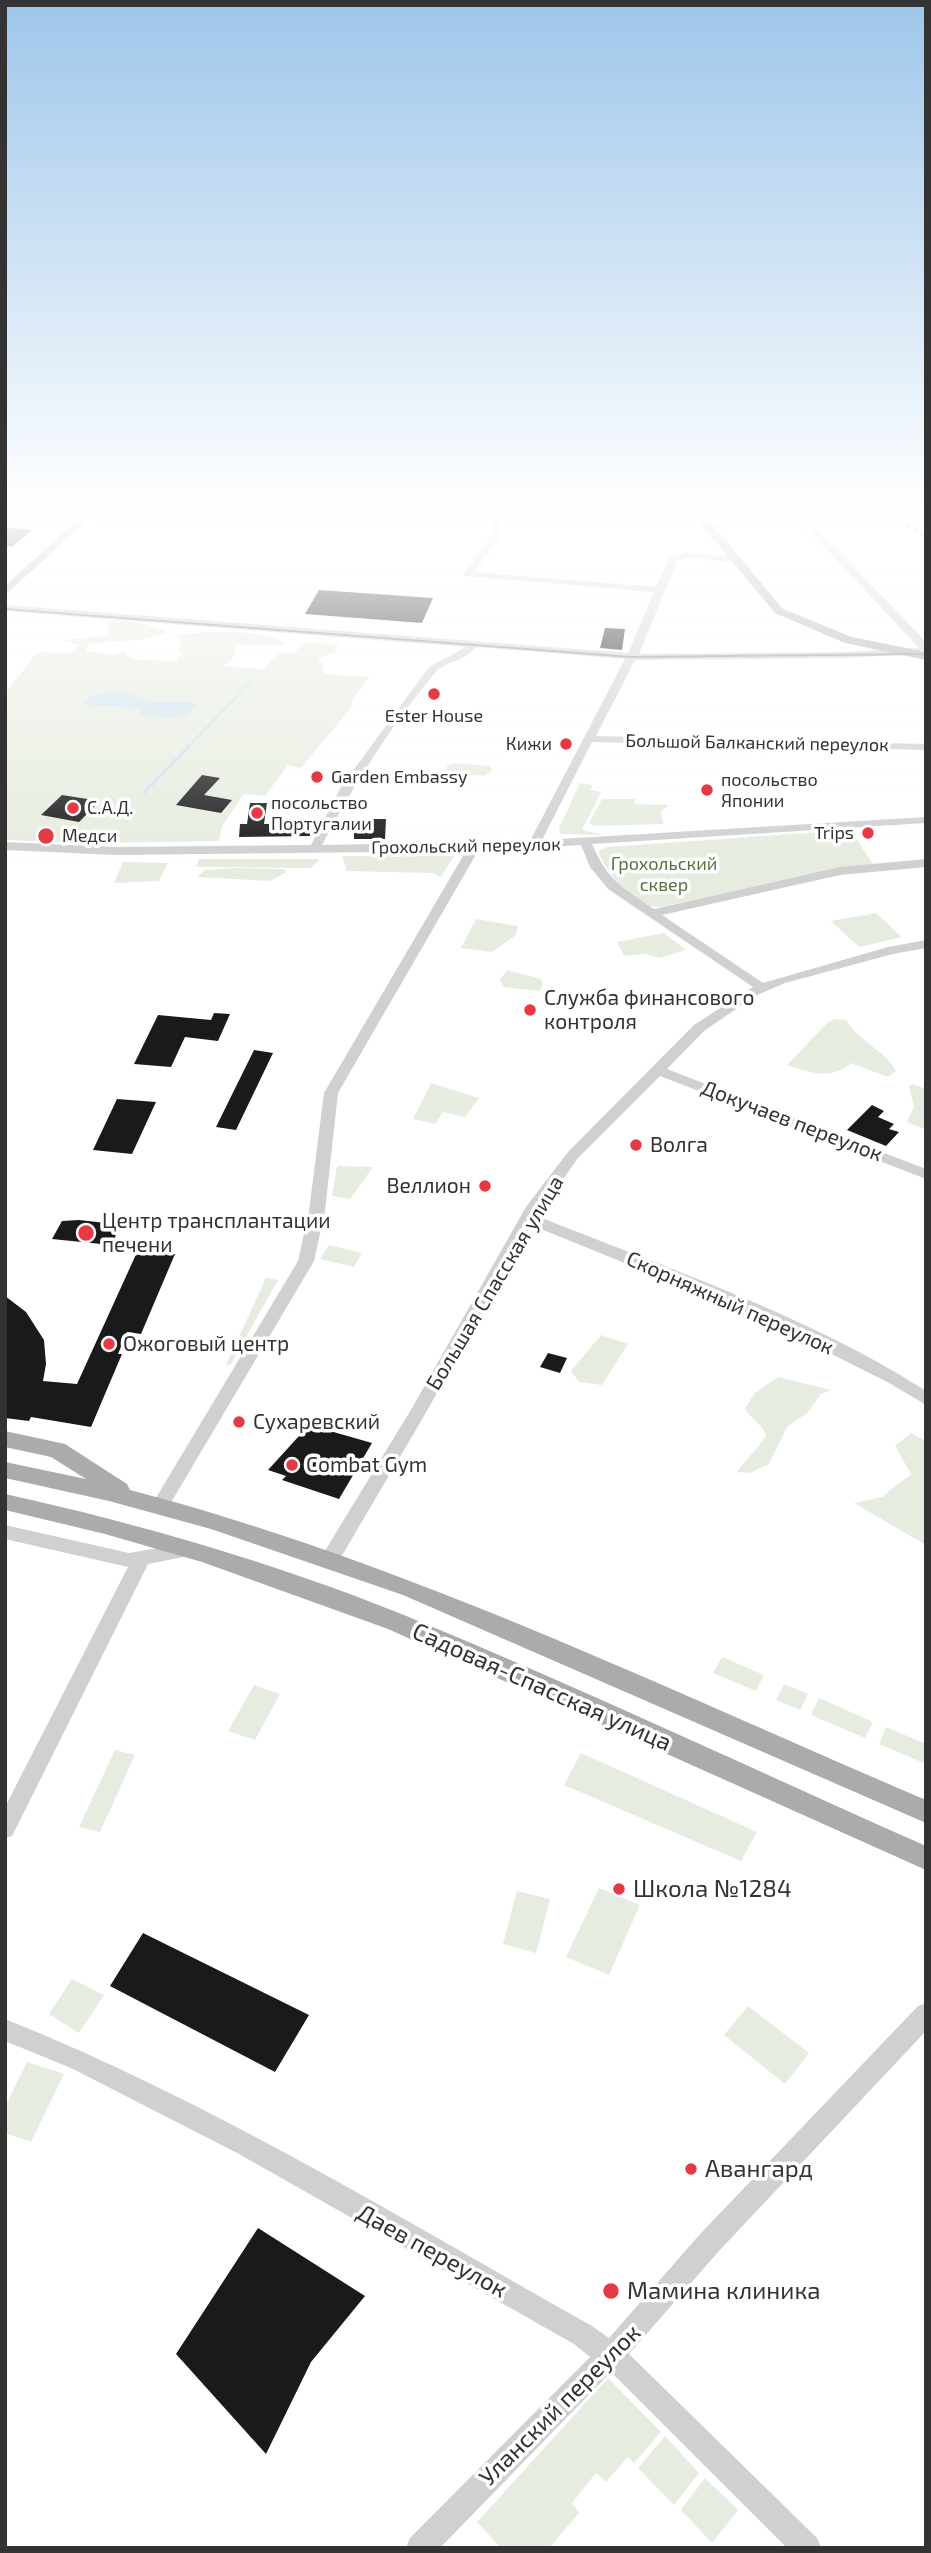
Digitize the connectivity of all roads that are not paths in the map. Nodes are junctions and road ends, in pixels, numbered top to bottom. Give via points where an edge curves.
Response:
1 (214, 624) edge
2 (645, 624) edge
3 (811, 624) edge
4 (900, 624) edge
5 (472, 644) junction
6 (874, 646) junction
7 (925, 651) edge
8 (908, 652) junction
9 (631, 656) junction
10 (589, 739) junction
11 (926, 747) edge
12 (926, 820) edge
13 (586, 843) junction
14 (534, 845) junction
15 (5, 846) edge
16 (474, 847) junction
17 (315, 848) junction
18 (926, 863) edge
19 (653, 913) junction
20 (926, 944) edge
21 (761, 987) junction
22 (657, 1070) junction
23 (926, 1174) edge
24 (528, 1219) junction
25 (926, 1399) edge
26 (5, 1439) edge
27 (5, 1470) edge
28 (131, 1498) junction
29 (5, 1503) edge
30 (160, 1506) junction
31 (5, 1532) edge
32 (198, 1551) junction
33 (330, 1559) junction
34 (141, 1560) junction
35 (926, 1812) edge
36 (5, 1829) edge
37 (926, 1858) edge
38 (926, 2014) edge
39 (5, 2030) edge
40 (611, 2354) junction
41 (420, 2548) edge
42 (807, 2548) edge

1 - 5 street
2 - 9 street
3 - 6 main road
4 - 7 street
5 - 9 street
5 - 17 street via 461,657 433,668 347,787
6 - 7 main road
6 - 8 main road
7 - 8 main road
8 - 9 street
9 - 10 street
10 - 11 street, Большой Балканский переулок
10 - 14 street
12 - 13 street, Грохольский переулок
13 - 14 street, Грохольский переулок
13 - 19 street via 603,877
14 - 16 street, Грохольский переулок
15 - 17 street, Грохольский переулок
16 - 17 street, Грохольский переулок
16 - 30 street via 331,1093 306,1262
18 - 19 street via 840,871
19 - 21 street
20 - 21 street, Большая Спасская улица
21 - 22 street, Большая Спасская улица via 699,1028
22 - 23 street, Докучаев переулок
22 - 24 street, Большая Спасская улица via 555,1177
24 - 25 street, Скорняжный переулок via 766,1314
24 - 33 street, Большая Спасская улица
26 - 28 main road via 57,1450
27 - 28 main road
28 - 30 main road, Садовая-Спасская улица
29 - 32 main road, Садовая-Спасская улица
30 - 33 main road, Садовая-Спасская улица
31 - 34 street
32 - 34 street via 169,1551
32 - 37 main road, Садовая-Спасская улица via 396,1622
33 - 35 main road, Садовая-Спасская улица via 423,1594
34 - 36 street
38 - 40 street, Уланский переулок via 766,2181
39 - 40 street, Даев переулок via 79,2060 262,2154
40 - 41 street, Уланский переулок
40 - 42 street, Даев переулок

